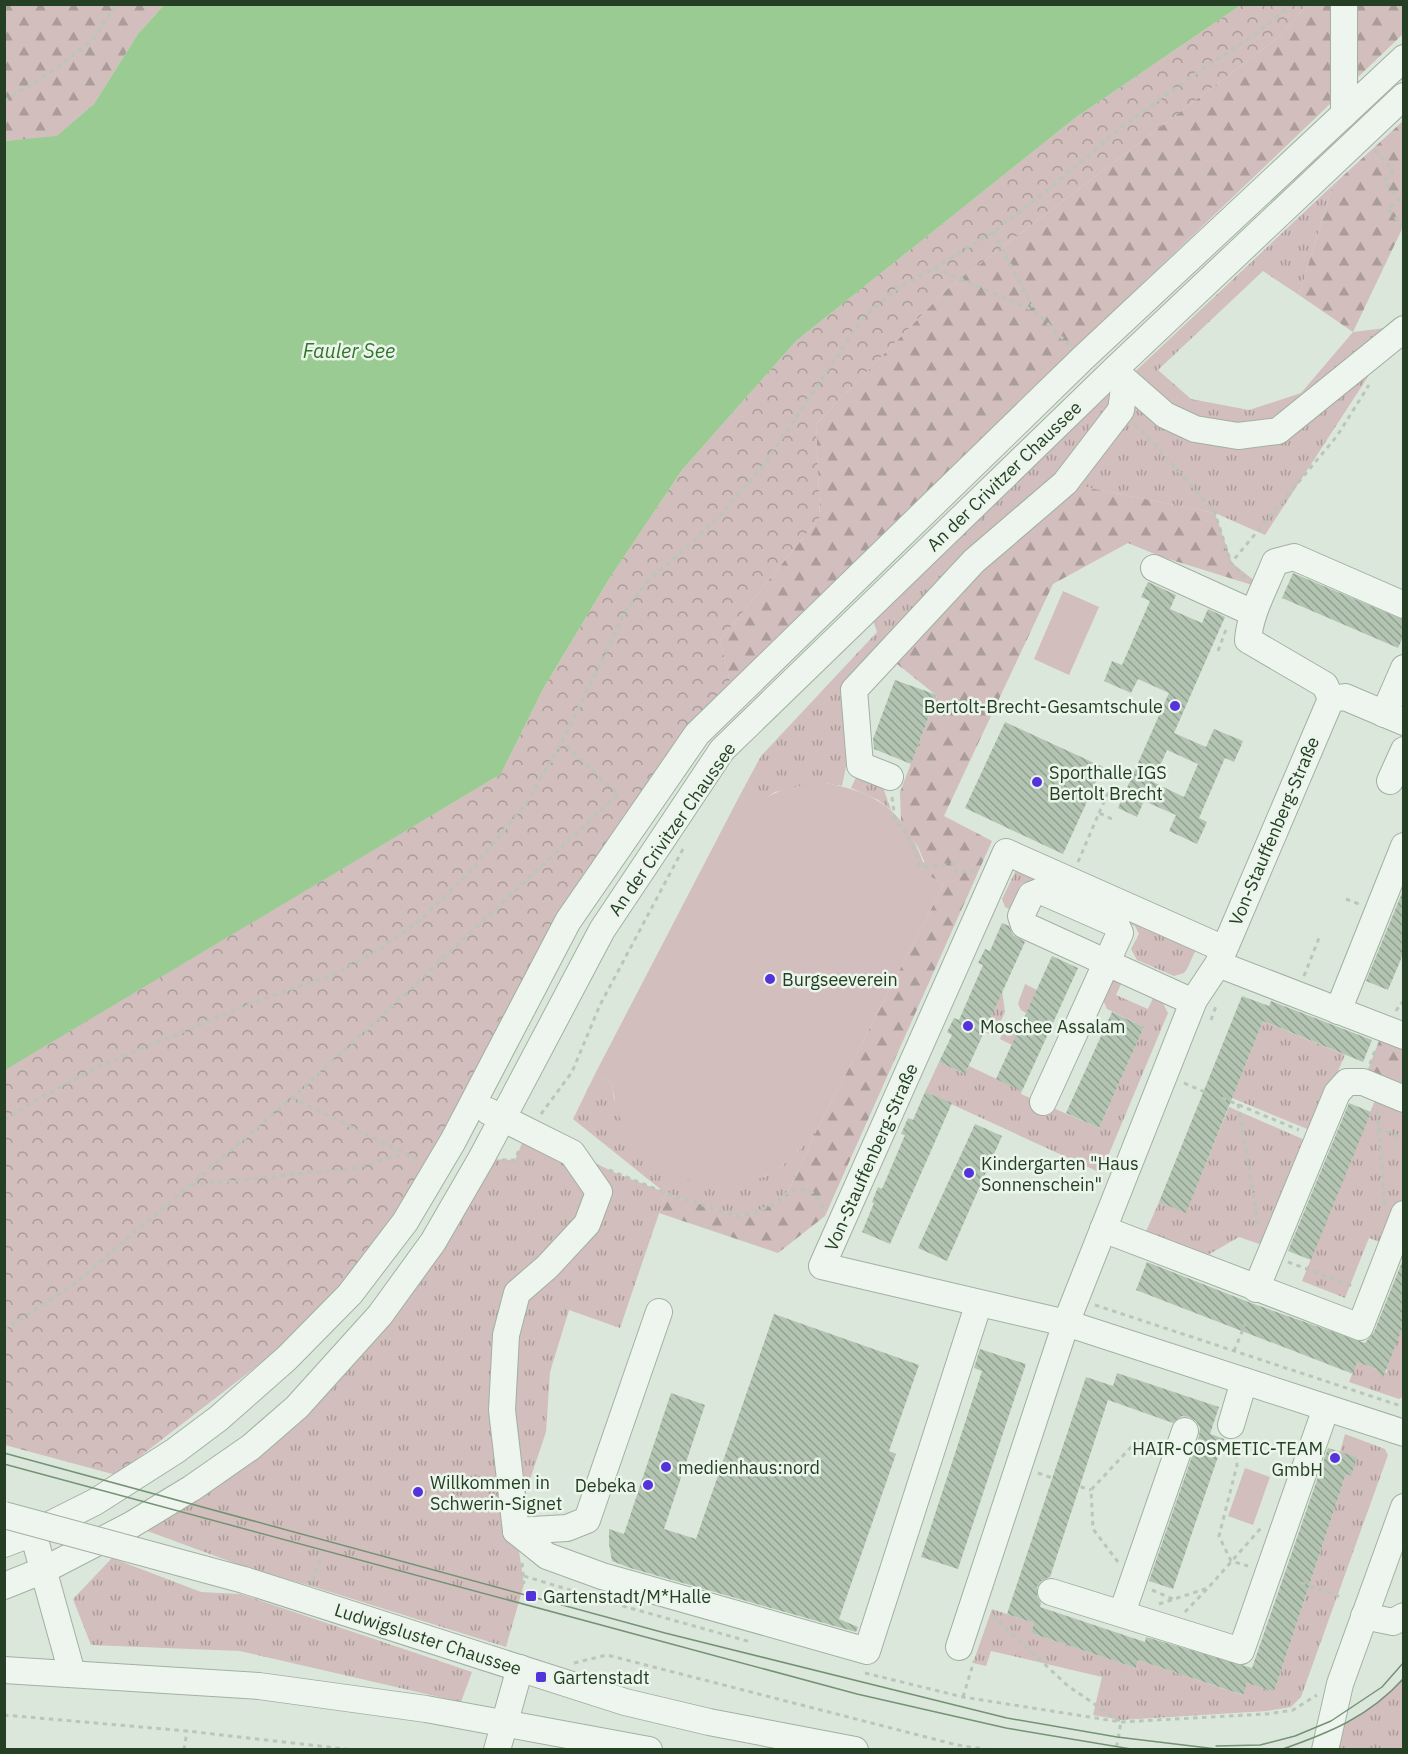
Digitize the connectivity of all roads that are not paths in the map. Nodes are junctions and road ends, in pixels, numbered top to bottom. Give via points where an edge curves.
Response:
1 (1344, 4) edge
2 (1404, 58) edge
3 (1404, 96) edge
4 (1344, 114) junction
5 (1404, 329) edge
6 (1120, 375) junction
7 (1154, 568) dead end
8 (1404, 605) edge
9 (1253, 613) junction
10 (1404, 668) edge
11 (1330, 699) junction
12 (1394, 718) edge
13 (1404, 750) edge
14 (890, 777) road end
15 (1390, 782) dead end
16 (1404, 846) edge
17 (983, 907) junction
18 (1024, 924) junction
19 (1221, 956) junction
20 (1106, 962) junction
21 (1193, 1002) junction
22 (1338, 1011) junction
23 (1394, 1032) edge
24 (1404, 1099) edge
25 (1042, 1102) dead end
26 (474, 1104) junction
27 (502, 1119) junction
28 (1395, 1215) edge
29 (1103, 1229) junction
30 (1256, 1289) junction
31 (658, 1312) dead end
32 (975, 1315) dead end
33 (1066, 1323) junction
34 (1244, 1381) junction
35 (1326, 1408) junction
36 (1231, 1425) road end
37 (1404, 1433) edge
38 (1181, 1440) road end
39 (1404, 1507) edge
40 (4, 1515) edge
41 (516, 1531) junction
42 (33, 1533) junction
43 (4, 1544) edge
44 (1395, 1563) edge
45 (44, 1570) junction
46 (4, 1586) edge
47 (1051, 1592) dead end
48 (1122, 1613) junction
49 (1364, 1616) junction
50 (1404, 1616) edge
51 (966, 1655) road end
52 (520, 1668) junction
53 (4, 1670) edge
54 (72, 1673) junction
55 (505, 1724) junction
56 (497, 1749) edge
57 (649, 1749) edge
58 (855, 1749) edge
59 (1325, 1749) edge

1 - 4 street
2 - 4 street, An der Crivitzer Chaussee
3 - 6 street, An der Crivitzer Chaussee
4 - 26 street, An der Crivitzer Chaussee via 1083,358 697,734 568,921
5 - 6 street via 1278,431 1239,436 1195,429 1165,415
6 - 14 street via 1121,410 1065,483 974,561 854,690 860,765
6 - 27 street, An der Crivitzer Chaussee via 722,750 602,930
7 - 9 street
8 - 9 street via 1294,557 1275,562
9 - 11 street via 1248,640 1325,685
10 - 12 street
11 - 12 street via 1345,697
11 - 19 street, Von-Stauffenberg-Straße
13 - 15 street
16 - 22 street
17 - 18 street
17 - 19 street, Von-Stauffenberg-Straße via 1006,852
17 - 33 street, Von-Stauffenberg-Straße via 822,1266
18 - 20 street
18 - 20 street via 1021,916 1031,895 1041,891 1116,924 1120,933
19 - 21 street, Von-Stauffenberg-Straße
19 - 22 street
20 - 21 street
20 - 25 street
21 - 29 street, Von-Stauffenberg-Straße
22 - 23 street
24 - 30 street via 1363,1082 1347,1082 1337,1093
26 - 27 street
26 - 42 street, An der Crivitzer Chaussee via 405,1222 350,1294 287,1358 175,1451 95,1502
27 - 41 street via 572,1153 599,1192 587,1224 517,1293 506,1335 502,1410
27 - 45 street, An der Crivitzer Chaussee via 434,1242 380,1315 297,1407 251,1447 192,1488
28 - 30 street via 1360,1328
29 - 30 street
29 - 33 street, Von-Stauffenberg-Straße
31 - 41 street via 587,1520 567,1528
32 - 41 street via 867,1651 602,1576 547,1556
33 - 34 street, Von-Stauffenberg-Straße
33 - 51 street, Von-Stauffenberg-Straße
34 - 35 street, Von-Stauffenberg-Straße
34 - 36 street
35 - 37 street, Von-Stauffenberg-Straße
35 - 48 street via 1241,1652
38 - 48 street
39 - 44 street
40 - 52 street, Ludwigsluster Chaussee, bridge via 244,1580
42 - 43 street, An der Crivitzer Chaussee
42 - 45 street
44 - 49 street
45 - 46 street, An der Crivitzer Chaussee
45 - 54 street
47 - 48 street
49 - 50 street via 1393,1622
49 - 59 street via 1340,1684
52 - 55 street
52 - 58 street, Ludwigsluster Chaussee via 625,1702
53 - 54 street
54 - 55 street via 259,1686
55 - 56 street
55 - 57 street

